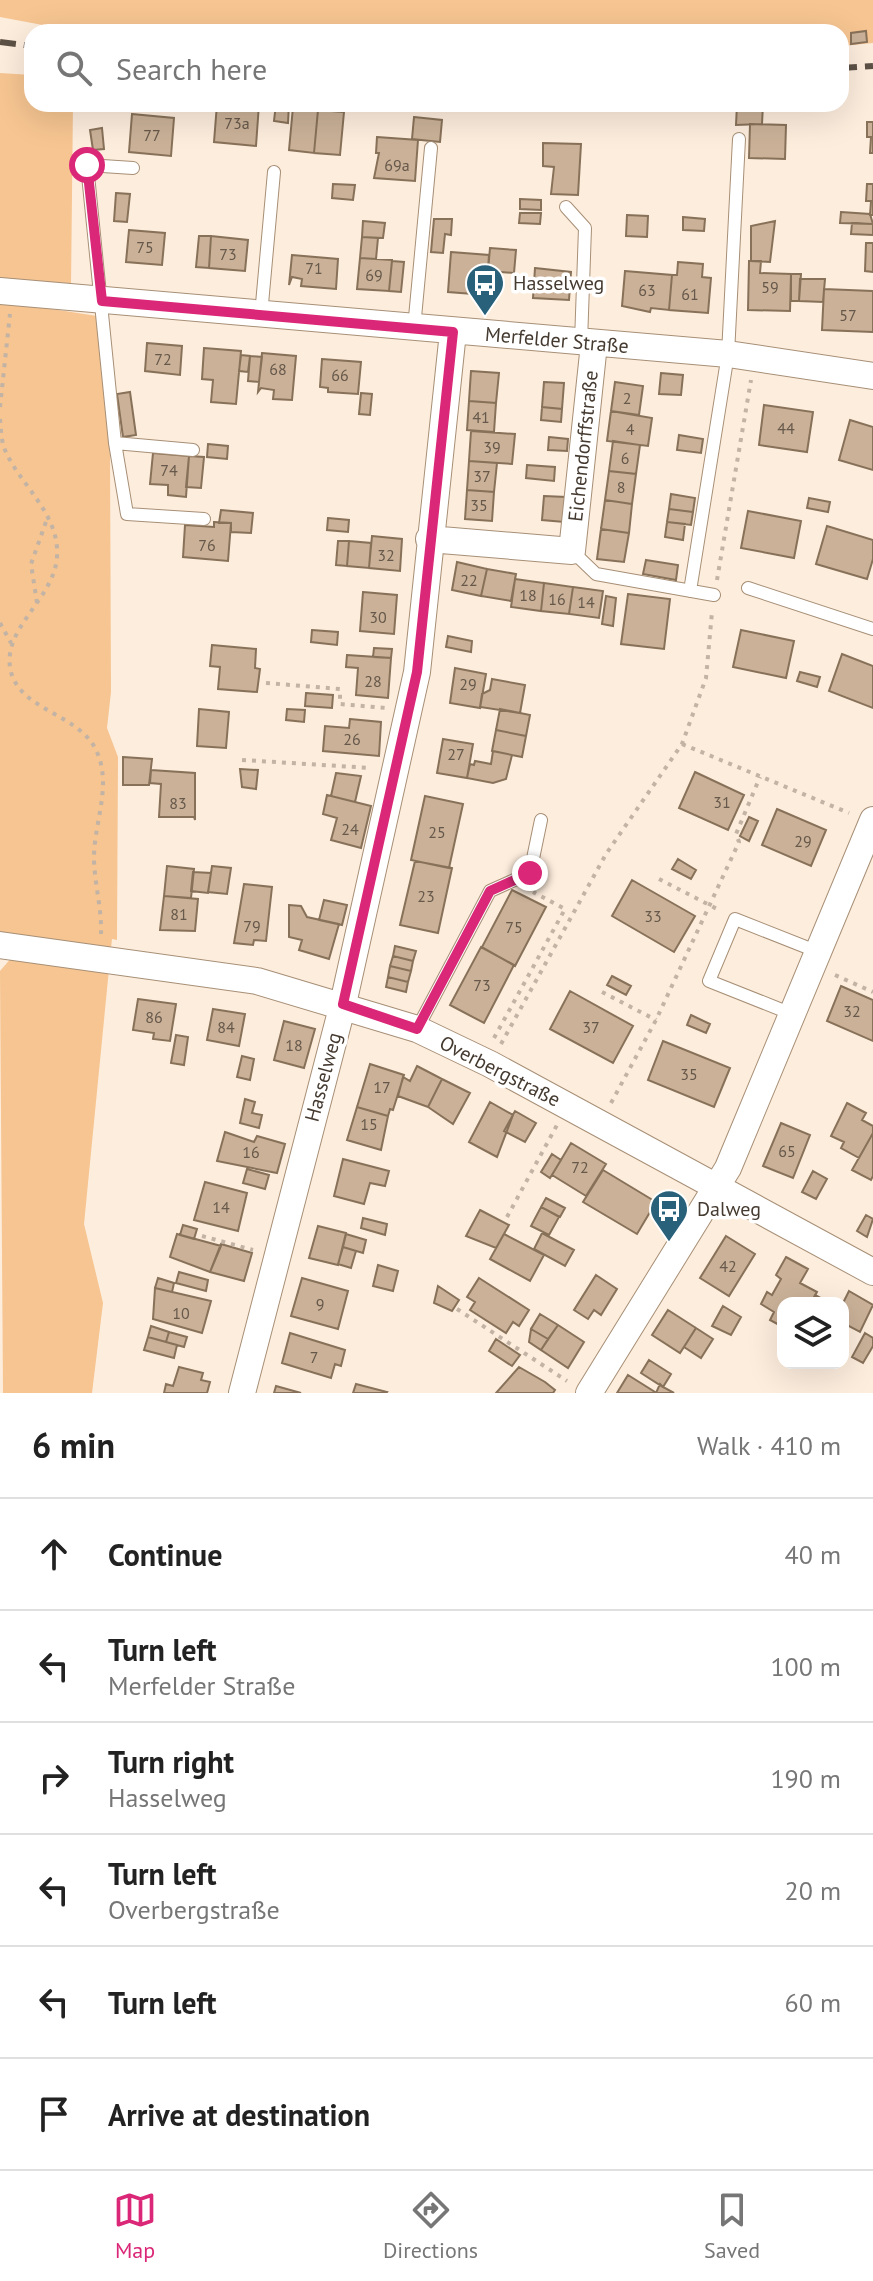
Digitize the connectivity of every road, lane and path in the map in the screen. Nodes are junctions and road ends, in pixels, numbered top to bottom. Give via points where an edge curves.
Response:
1 (739, 139) dead end
2 (431, 148) dead end
3 (133, 168) dead end
4 (274, 172) dead end
5 (566, 207) dead end
6 (5, 291) edge
7 (102, 301) junction
8 (261, 315) junction
9 (414, 328) junction
10 (453, 332) junction
11 (588, 343) junction
12 (741, 356) junction
13 (873, 376) edge
14 (0, 407) edge
15 (0, 419) edge
16 (115, 443) junction
17 (193, 450) dead end
18 (48, 517) junction
19 (204, 519) dead end
20 (429, 539) junction
21 (572, 551) junction
22 (748, 588) dead end
23 (690, 591) junction
24 (714, 595) junction
25 (37, 606) junction
26 (0, 623) edge
27 (873, 629) edge
28 (11, 643) junction
29 (266, 683) dead end
30 (408, 709) junction
31 (682, 744) junction
32 (242, 760) dead end
33 (395, 769) junction
34 (760, 777) junction
35 (541, 820) dead end
36 (871, 827) edge
37 (530, 873) junction
38 (659, 879) dead end
39 (711, 906) junction
40 (735, 919) junction
41 (0, 945) edge
42 (101, 958) junction
43 (813, 958) junction
44 (602, 992) dead end
45 (873, 992) edge
46 (343, 1004) junction
47 (792, 1014) junction
48 (656, 1020) junction
49 (417, 1029) junction
50 (486, 1062) junction
51 (567, 1105) junction
52 (600, 1124) junction
53 (716, 1185) junction
54 (507, 1217) dead end
55 (202, 1236) dead end
56 (276, 1256) junction
57 (873, 1272) edge
58 (457, 1309) dead end
59 (581, 1389) edge
60 (242, 1393) edge

1 - 12 lane
2 - 9 lane
3 - 7 lane via 87,165
4 - 8 lane
5 - 11 lane via 585,228
6 - 7 street, Merfelder Straße
6 - 14 path via 10,333
7 - 8 street, Merfelder Straße
7 - 16 lane
8 - 9 street, Merfelder Straße
9 - 10 street, Merfelder Straße
10 - 11 street, Merfelder Straße
10 - 20 street, Hasselweg
11 - 12 street, Merfelder Straße
11 - 21 street, Eichendorffstraße
12 - 13 street, Merfelder Straße
12 - 23 lane
12 - 24 path via 725,546
15 - 18 path via 4,449
16 - 17 lane
16 - 19 lane via 127,514
18 - 25 path via 31,564
18 - 25 path via 58,554 53,583
20 - 21 street, Eichendorffstraße
20 - 30 street, Hasselweg via 417,672
21 - 23 lane via 596,574
22 - 27 lane
23 - 24 lane
24 - 31 path via 706,678
25 - 28 path
26 - 28 path
28 - 42 path via 10,669 18,689 94,745 105,775 94,859
29 - 30 path via 340,689 340,704
30 - 33 street, Hasselweg
31 - 34 path
31 - 50 path via 606,854
32 - 33 path
33 - 46 street, Hasselweg
34 - 36 path
34 - 39 path
35 - 37 lane
36 - 43 street
37 - 49 lane via 490,891
37 - 50 path via 527,889 565,909
38 - 39 path
39 - 40 path
39 - 48 path
40 - 43 lane
40 - 47 lane via 709,981
41 - 42 street, Overbergstraße
42 - 46 street, Overbergstraße via 257,981
43 - 45 path
43 - 47 street
44 - 48 path
46 - 49 street, Overbergstraße
46 - 56 street, Hasselweg
47 - 53 street via 728,1168
48 - 52 path
49 - 50 street, Overbergstraße
50 - 51 street, Overbergstraße
51 - 52 street, Overbergstraße
51 - 54 path
52 - 53 street, Overbergstraße
53 - 57 street, Overbergstraße
53 - 59 street
55 - 56 path
56 - 60 street, Hasselweg
58 - 59 path

